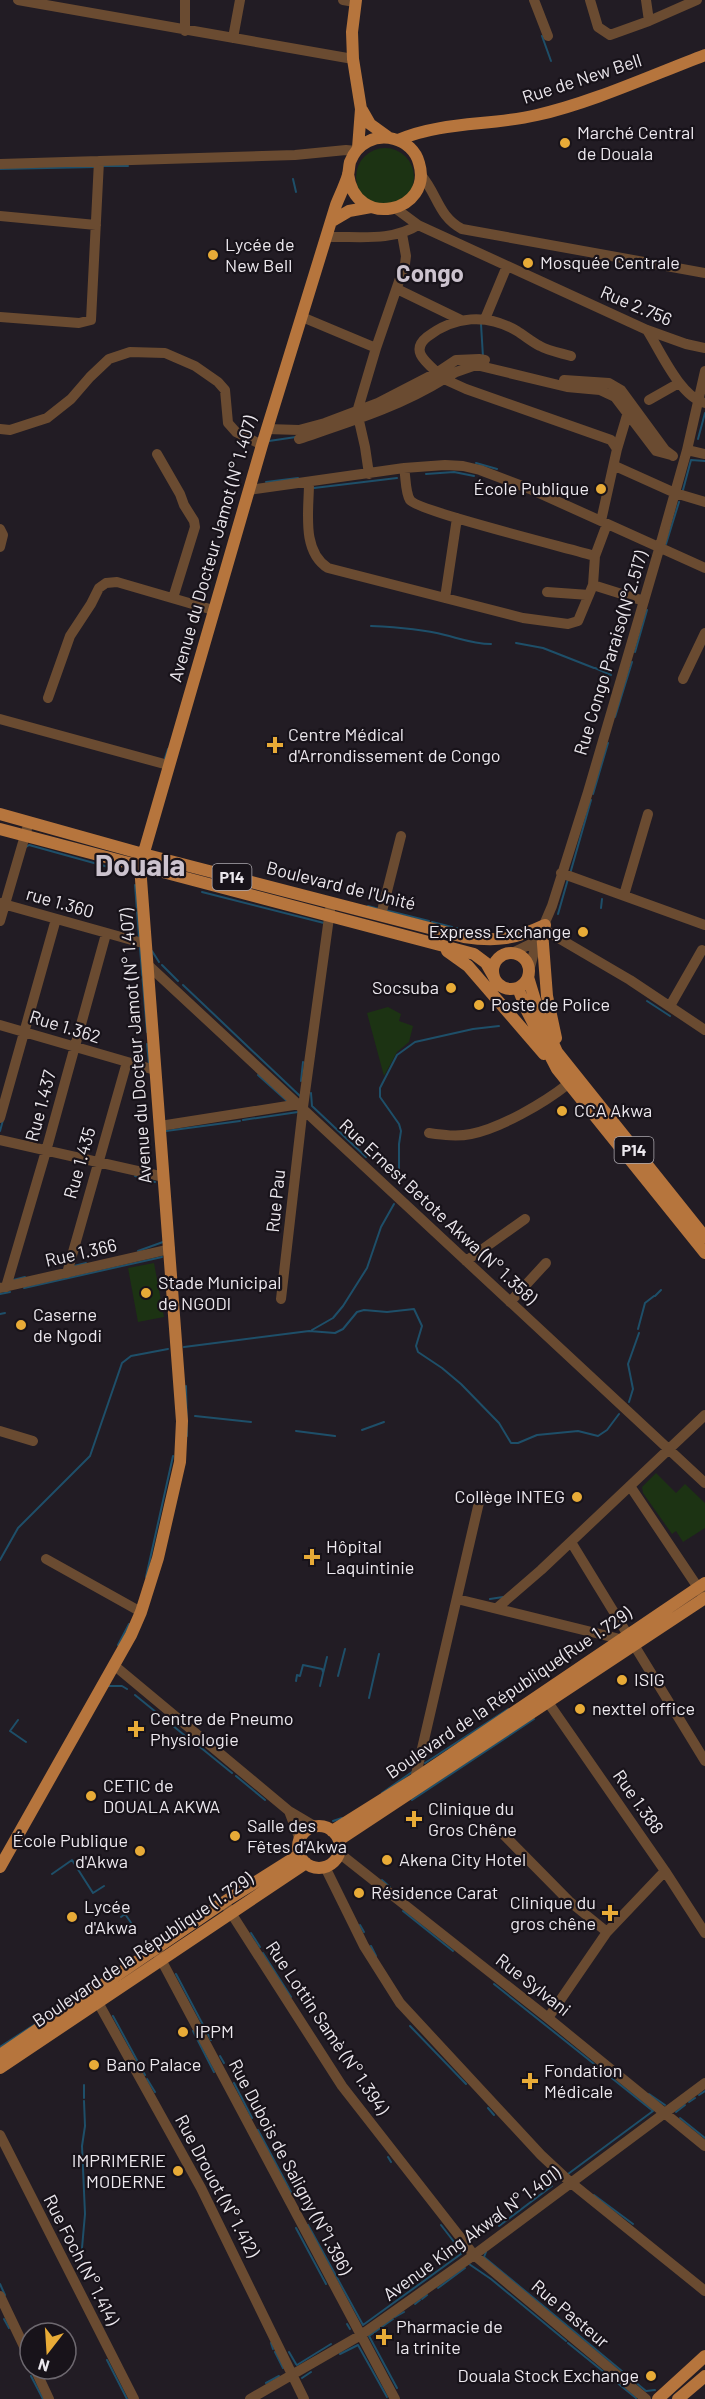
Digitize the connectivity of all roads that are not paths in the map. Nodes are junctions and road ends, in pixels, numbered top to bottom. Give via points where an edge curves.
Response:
1 (18, 0) edge
2 (185, 0) edge
3 (240, 0) edge
4 (534, 0) edge
5 (590, 0) edge
6 (646, 0) edge
7 (697, 0) edge
8 (351, 1) edge
9 (68, 4) edge
10 (649, 21) junction
11 (185, 30) junction
12 (548, 36) dead end
13 (233, 38) junction
14 (705, 55) edge
15 (353, 59) junction
16 (361, 109) junction
17 (393, 139) junction
18 (357, 150) junction
19 (331, 152) junction
20 (99, 161) junction
21 (0, 164) edge
22 (349, 170) junction
23 (421, 176) junction
24 (371, 207) junction
25 (395, 208) junction
26 (0, 216) edge
27 (332, 220) junction
28 (96, 225) junction
29 (418, 225) junction
30 (402, 234) junction
31 (327, 237) junction
32 (507, 266) junction
33 (705, 273) edge
34 (397, 289) junction
35 (0, 317) edge
36 (302, 317) junction
37 (485, 319) junction
38 (460, 320) junction
39 (647, 330) junction
40 (376, 348) junction
41 (705, 348) edge
42 (571, 356) dead end
43 (705, 371) edge
44 (441, 376) junction
45 (680, 383) junction
46 (649, 400) dead end
47 (702, 402) edge
48 (628, 412) junction
49 (358, 416) junction
50 (0, 429) edge
51 (264, 439) junction
52 (298, 439) dead end
53 (618, 449) junction
54 (687, 450) junction
55 (157, 454) dead end
56 (705, 454) edge
57 (671, 455) junction
58 (684, 463) junction
59 (615, 466) junction
60 (404, 468) junction
61 (369, 474) junction
62 (309, 483) junction
63 (249, 490) junction
64 (675, 493) junction
65 (705, 502) edge
66 (457, 518) junction
67 (604, 522) junction
68 (0, 529) edge
69 (660, 546) junction
70 (0, 547) edge
71 (595, 556) junction
72 (705, 567) edge
73 (591, 590) junction
74 (547, 592) dead end
75 (173, 598) junction
76 (445, 598) junction
77 (644, 601) junction
78 (213, 610) junction
79 (705, 633) edge
80 (682, 679) dead end
81 (48, 698) dead end
82 (0, 718) edge
83 (168, 765) junction
84 (0, 814) edge
85 (648, 814) dead end
86 (0, 829) edge
87 (27, 830) junction
88 (401, 836) dead end
89 (141, 860) junction
90 (560, 877) junction
91 (624, 895) junction
92 (331, 903) junction
93 (2, 904) edge
94 (381, 915) junction
95 (329, 917) junction
96 (56, 920) junction
97 (0, 921) edge
98 (705, 925) edge
99 (542, 931) junction
100 (106, 934) junction
101 (464, 937) junction
102 (146, 945) junction
103 (439, 946) junction
104 (702, 950) dead end
105 (511, 953) junction
106 (148, 964) junction
107 (529, 974) junction
108 (494, 977) junction
109 (518, 988) junction
110 (670, 1006) junction
111 (0, 1025) edge
112 (705, 1030) edge
113 (24, 1031) junction
114 (75, 1047) junction
115 (558, 1061) junction
116 (127, 1062) junction
117 (155, 1070) junction
118 (568, 1084) junction
119 (301, 1106) junction
120 (0, 1118) edge
121 (160, 1126) junction
122 (429, 1133) dead end
123 (0, 1140) edge
124 (46, 1151) junction
125 (97, 1162) junction
126 (164, 1177) junction
127 (525, 1219) dead end
128 (705, 1237) edge
129 (170, 1249) junction
130 (705, 1254) edge
131 (466, 1261) junction
132 (546, 1263) dead end
133 (67, 1273) junction
134 (3, 1287) edge
135 (281, 1299) dead end
136 (510, 1302) junction
137 (705, 1415) edge
138 (0, 1431) edge
139 (33, 1441) dead end
140 (669, 1448) junction
141 (705, 1483) edge
142 (630, 1486) junction
143 (480, 1498) dead end
144 (571, 1542) junction
145 (46, 1559) dead end
146 (704, 1593) edge
147 (457, 1599) junction
148 (497, 1608) junction
149 (141, 1612) junction
150 (624, 1637) junction
151 (631, 1648) junction
152 (115, 1666) junction
153 (545, 1697) junction
154 (705, 1761) edge
155 (418, 1783) junction
156 (289, 1811) junction
157 (316, 1827) junction
158 (502, 1834) dead end
159 (300, 1840) junction
160 (337, 1841) junction
161 (303, 1859) junction
162 (0, 1867) edge
163 (325, 1867) junction
164 (665, 1871) junction
165 (228, 1908) junction
166 (607, 1932) junction
167 (705, 1933) edge
168 (158, 1954) junction
169 (95, 1997) junction
170 (548, 2018) junction
171 (0, 2055) edge
172 (0, 2068) edge
173 (705, 2083) edge
174 (664, 2113) junction
175 (0, 2135) edge
176 (705, 2146) edge
177 (570, 2182) junction
178 (474, 2255) junction
179 (705, 2291) edge
180 (0, 2296) edge
181 (18, 2334) edge
182 (361, 2335) junction
183 (705, 2356) edge
184 (292, 2376) junction
185 (705, 2376) edge
186 (41, 2381) edge
187 (49, 2399) edge
188 (134, 2399) edge
189 (250, 2399) edge
190 (304, 2399) edge
191 (396, 2399) edge
192 (646, 2399) edge
193 (658, 2399) edge
194 (678, 2399) edge

1 - 9 street
2 - 11 street
3 - 13 street
4 - 12 street
5 - 10 street via 598,27 606,34
6 - 10 street
7 - 10 street
8 - 15 main road
9 - 11 street
11 - 13 street
13 - 15 street
14 - 17 main road, Rue de New Bell via 560,109 517,119 428,129
15 - 16 main road
16 - 17 main road via 370,124
16 - 18 main road
17 - 18 main road via 372,139
17 - 23 main road via 413,150
18 - 19 street
18 - 22 main road
19 - 20 street
19 - 22 street
20 - 21 street
20 - 28 street
22 - 24 main road via 354,194
22 - 27 main road, Avenue du Docteur Jamot (N° 1.407)
23 - 25 main road via 410,200
23 - 33 street via 442,213 462,229
24 - 25 main road
24 - 27 main road via 348,211
25 - 29 street, Rue 2.756
26 - 28 street
27 - 31 main road, Avenue du Docteur Jamot (N° 1.407)
28 - 35 street via 91,320 79,323
29 - 30 street
29 - 32 street, Rue 2.756
30 - 31 street
30 - 34 street via 406,256
31 - 36 main road, Avenue du Docteur Jamot (N° 1.407)
32 - 37 street
32 - 39 street, Rue 2.756
34 - 38 street
34 - 40 street
36 - 40 street
36 - 51 main road, Avenue du Docteur Jamot (N° 1.407)
37 - 38 street
37 - 42 street via 504,324 542,347
38 - 44 street via 437,329 418,348 418,353
39 - 41 street, Rue 2.756
39 - 45 street
40 - 49 street
43 - 47 street, Rue Congo Paraiso(N°2.517)
44 - 48 street via 476,365 488,366 567,387 600,390 615,397
44 - 49 street via 417,394
44 - 53 street via 606,437
44 - 57 street via 456,360 479,358 568,381 609,383 621,390
45 - 46 street
45 - 47 street
47 - 54 street, Rue Congo Paraiso(N°2.517)
48 - 53 street
48 - 57 street via 656,451
49 - 51 street
49 - 52 street
49 - 61 street
50 - 51 street via 10,430 47,418 109,359 130,352 165,353 218,382 225,390 228,423 236,432
51 - 63 main road, Avenue du Docteur Jamot (N° 1.407)
53 - 59 street
54 - 56 street
54 - 58 street, Rue Congo Paraiso(N°2.517)
55 - 75 street via 195,527
57 - 58 street
58 - 64 street, Rue Congo Paraiso(N°2.517)
59 - 64 street
59 - 67 street
60 - 61 street
60 - 66 street via 413,502
60 - 67 street via 445,465 480,470
61 - 62 street
62 - 63 street
62 - 76 street via 310,543 322,564
63 - 78 main road, Avenue du Docteur Jamot (N° 1.407)
64 - 65 street
64 - 69 street, Rue Congo Paraiso(N°2.517)
66 - 71 street
66 - 76 street
67 - 69 street
67 - 71 street
68 - 70 street
69 - 72 street
69 - 77 street, Rue Congo Paraiso(N°2.517)
71 - 73 street
73 - 74 street
73 - 76 street via 578,621 568,624 523,618
73 - 77 street
75 - 78 street
75 - 81 street via 117,582 99,588 70,636
77 - 90 street, Rue Congo Paraiso(N°2.517)
78 - 83 main road, Avenue du Docteur Jamot (N° 1.407)
79 - 80 street
82 - 83 street
83 - 89 main road, Avenue du Docteur Jamot (N° 1.407)
84 - 87 main road, Boulevard de l'Unité / P14
85 - 91 street
86 - 87 main road, Boulevard de l'Unité / P14
87 - 87 street via 32,835 130,860 129,856
87 - 89 main road, Boulevard de l'Unité / P14
87 - 93 street
88 - 94 street
89 - 92 main road, Boulevard de l'Unité / P14
89 - 95 main road, Boulevard de l'Unité / P14
89 - 102 main road, Avenue du Docteur Jamot (N° 1.407)
90 - 91 street
90 - 99 street, Rue Congo Paraiso(N°2.517)
91 - 98 street
92 - 94 main road, Boulevard de l'Unité / P14
92 - 95 street, Rue Pau
93 - 96 street, rue 1.360
93 - 97 street
94 - 101 main road, Boulevard de l'Unité / P14
95 - 103 main road, Boulevard de l'Unité / P14
95 - 119 street, Rue Pau
96 - 100 street, rue 1.360
96 - 113 street
99 - 101 main road via 489,940
99 - 105 street
99 - 107 street, Rue Congo Paraiso(N°2.517)
99 - 110 street
99 - 115 main road
100 - 102 street, rue 1.360
100 - 114 street, Rue 1.437
101 - 105 main road, P14
102 - 106 main road, Avenue du Docteur Jamot (N° 1.407)
103 - 108 main road, P14 via 474,954 486,963
103 - 115 main road via 468,966
104 - 110 street
105 - 107 main road via 524,958
105 - 108 main road via 498,958
106 - 117 main road, Avenue du Docteur Jamot (N° 1.407)
106 - 119 street, Rue Ernest Betote Akwa (N° 1.358)
107 - 109 main road
107 - 115 main road, P14 via 537,1010
108 - 109 main road via 503,987
109 - 115 main road, P14
110 - 112 street
111 - 113 street, Rue 1.362
113 - 114 street, Rue 1.362
113 - 120 street
114 - 116 street, Rue 1.362
114 - 124 street, Rue 1.437
115 - 118 main road, P14
115 - 128 main road, P14
116 - 117 street, Rue 1.362
116 - 125 street, Rue 1.435
117 - 121 main road, Avenue du Docteur Jamot (N° 1.407)
118 - 122 street via 522,1113 478,1132 454,1136
118 - 130 main road, P14
119 - 121 street
119 - 131 street, Rue Ernest Betote Akwa (N° 1.358)
119 - 135 street, Rue Pau
121 - 126 main road, Avenue du Docteur Jamot (N° 1.407)
123 - 124 street
124 - 125 street
124 - 134 street, Rue 1.437
125 - 126 street
125 - 133 street, Rue 1.435
126 - 129 main road, Avenue du Docteur Jamot (N° 1.407)
127 - 131 street
129 - 133 street, Rue 1.366
129 - 149 main road, Avenue du Docteur Jamot (N° 1.407) via 182,1421 180,1462
131 - 136 street, Rue Ernest Betote Akwa (N° 1.358)
132 - 136 street
133 - 134 street, Rue 1.366
136 - 140 street, Rue Ernest Betote Akwa (N° 1.358)
137 - 140 street
138 - 139 street
140 - 141 street, Rue Ernest Betote Akwa (N° 1.358)
140 - 142 street
142 - 144 street
142 - 146 street
143 - 147 street
144 - 148 street
144 - 150 street
145 - 149 street
146 - 150 main road, Boulevard de la République(Rue 1.729)
146 - 151 main road, Boulevard de la République(Rue 1.729)
147 - 148 street
147 - 155 street
148 - 150 street
149 - 152 main road, Avenue du Docteur Jamot (N° 1.407)
150 - 151 street
150 - 153 main road, Boulevard de la République(Rue 1.729)
151 - 153 main road, Boulevard de la République(Rue 1.729)
151 - 154 street
152 - 156 street
152 - 162 main road, Avenue du Docteur Jamot (N° 1.407)
153 - 155 main road, Boulevard de la République(Rue 1.729)
153 - 164 street, Rue 1.388
155 - 160 main road, Boulevard de la République(Rue 1.729)
156 - 157 street
156 - 159 street
157 - 159 main road via 305,1832
157 - 160 main road via 326,1827
158 - 166 street via 572,1904
159 - 161 main road
160 - 163 main road via 334,1862
160 - 170 street, Rue Sylvani
161 - 163 main road via 315,1867
161 - 165 main road, Boulevard de la République (1.729)
163 - 177 street via 364,1946 400,2003
164 - 166 street
164 - 167 street, Rue 1.388
165 - 168 main road, Boulevard de la République (1.729)
165 - 178 street, Rue Lottin Samè (N° 1.394) via 342,2086
166 - 170 street
168 - 169 main road, Boulevard de la République (1.729)
168 - 182 street, Rue Dubois de Saligny (N°1.396)
169 - 171 main road, Boulevard de la République (1.729)
169 - 172 main road, Boulevard de la République (1.729)
169 - 184 street, Rue Drouot (N° 1.412) via 201,2188
170 - 174 street, Rue Sylvani
173 - 174 street, Avenue King Akwa( N° 1.401)
174 - 176 street, Rue Sylvani
174 - 177 street, Avenue King Akwa( N° 1.401)
175 - 188 street, Rue Foch (N° 1.414)
177 - 178 street, Avenue King Akwa( N° 1.401)
177 - 179 street
178 - 182 street, Avenue King Akwa( N° 1.401)
178 - 192 street, Rue Pasteur
180 - 181 street
182 - 184 street, Avenue King Akwa( N° 1.401)
182 - 191 street, Rue Dubois de Saligny (N°1.396)
183 - 193 main road
184 - 189 street, Avenue King Akwa( N° 1.401)
184 - 190 street, Rue Drouot (N° 1.412)
185 - 194 main road
186 - 187 street

